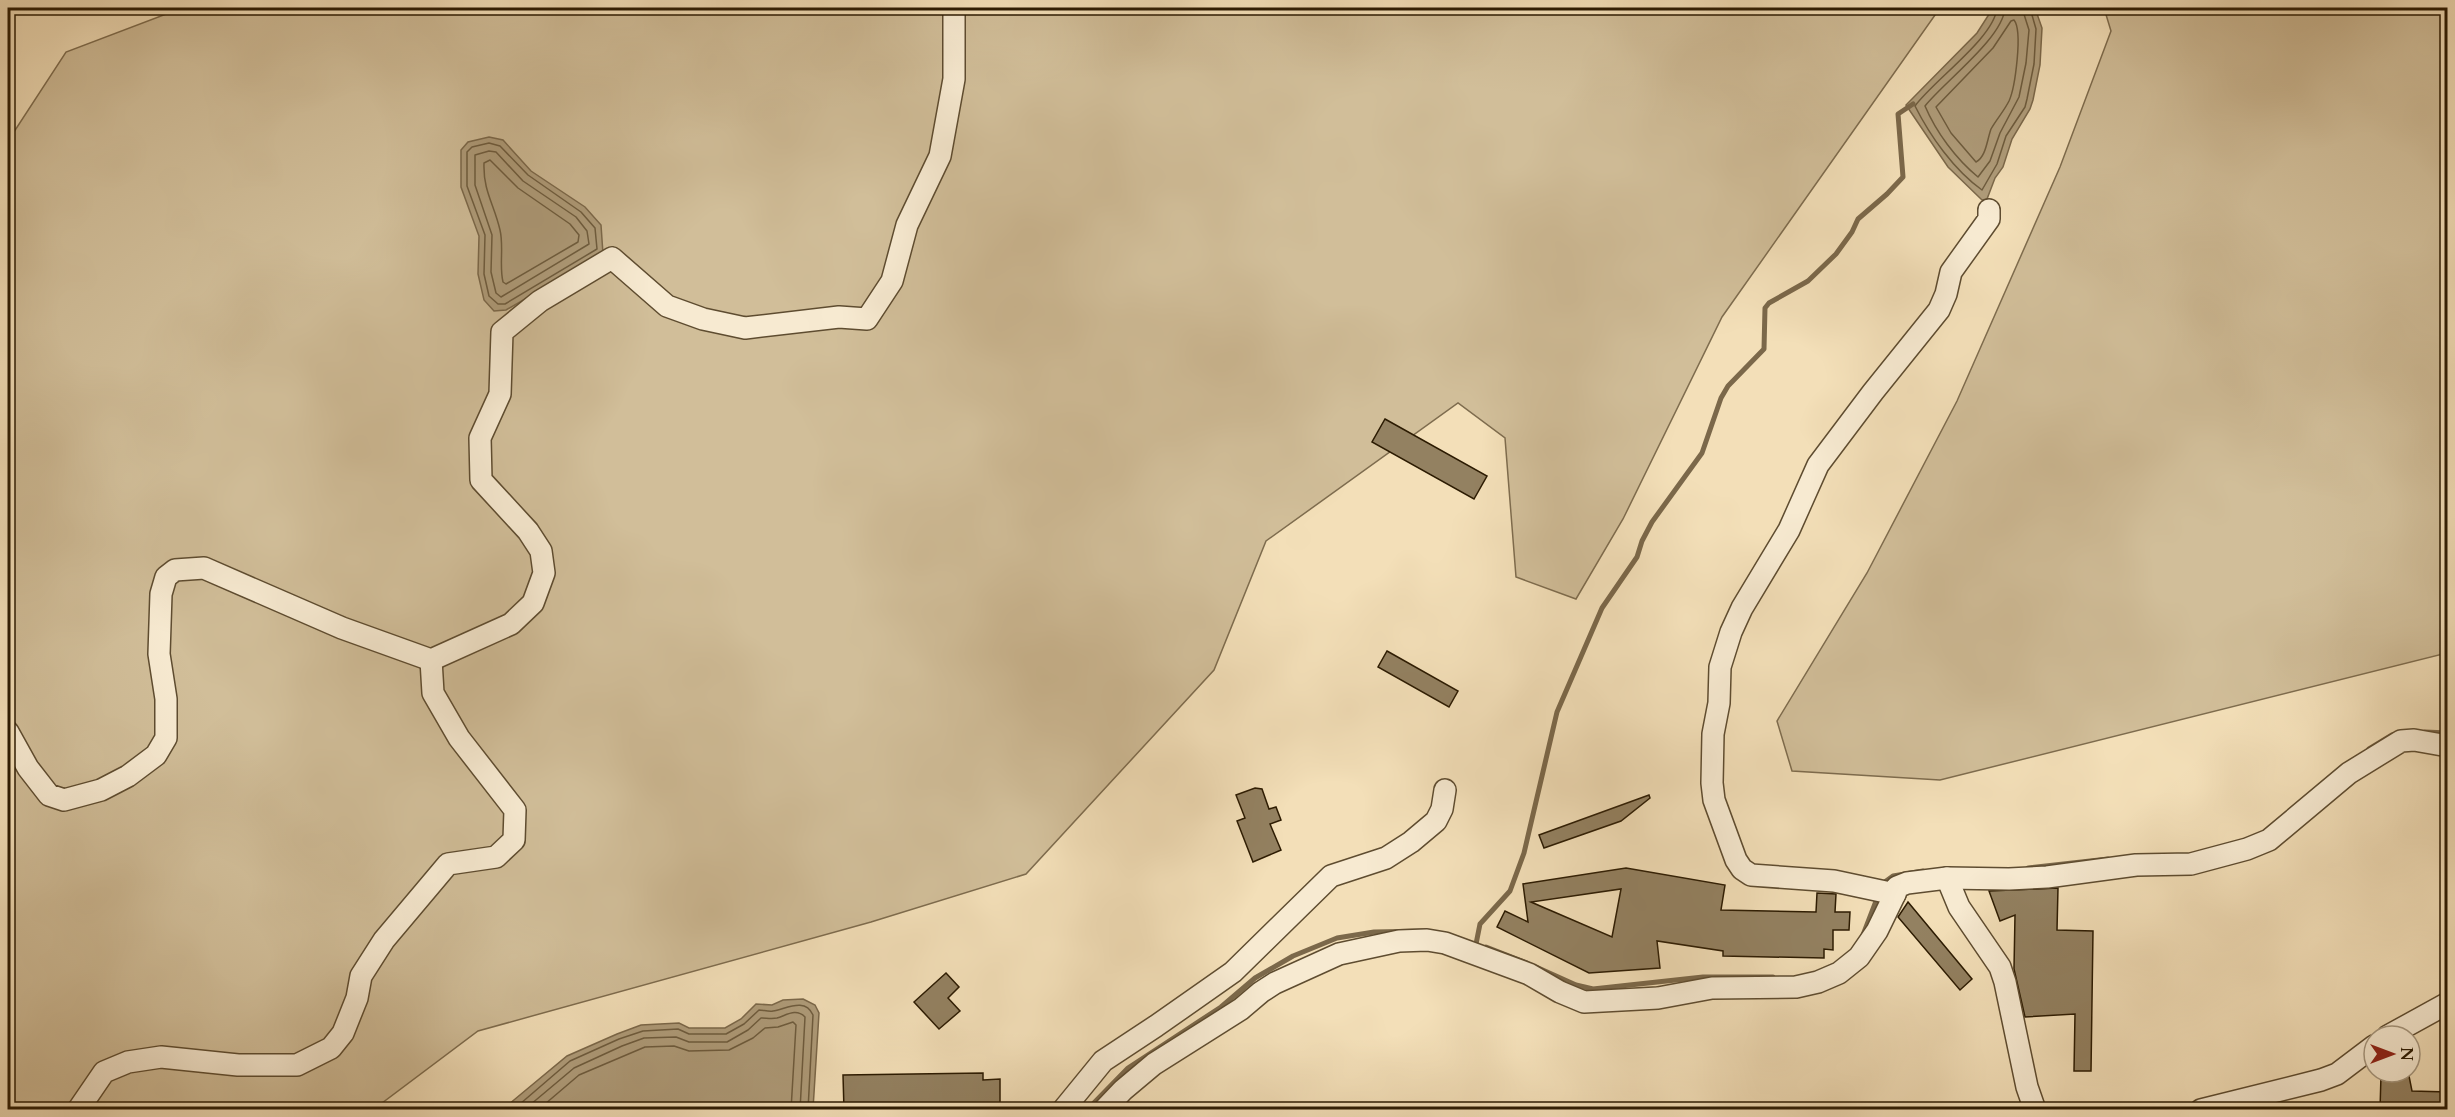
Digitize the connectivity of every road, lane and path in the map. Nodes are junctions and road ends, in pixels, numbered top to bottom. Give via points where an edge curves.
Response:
1 (954, 8) edge
2 (1989, 210) dead end
3 (431, 660) junction
4 (8, 732) edge
5 (2448, 746) edge
6 (1445, 790) dead end
7 (1947, 878) junction
8 (1884, 891) junction
9 (1251, 980) junction
10 (2448, 1003) edge
11 (2410, 1024) edge
12 (2362, 1055) edge
13 (78, 1110) edge
14 (1063, 1110) edge
15 (1104, 1110) edge
16 (2035, 1110) edge
17 (2201, 1110) edge

1 - 3 street via 954,79 940,156 907,225 892,281 867,319 839,317 745,328 703,319 668,306 612,258 540,301 502,332 500,394 480,438 481,480 528,531 541,551 544,573 533,603 511,624
2 - 8 street via 1989,219 1951,272 1939,310 1818,465 1789,530 1742,608 1720,667 1712,783 1714,800 1742,869 1751,875 1834,881
3 - 4 street via 342,628 204,568 175,570 166,577 161,594 159,654 166,699 166,738 156,755 101,790 64,800 49,795
3 - 13 street via 433,693 459,738 515,810 514,840 496,857 448,864 384,940 361,976 343,1033 331,1048 297,1065 238,1065 161,1057 128,1062 104,1072
5 - 7 street via 2414,740 2390,746 2328,789 2270,840 2191,864 2136,865 2047,877
6 - 9 street via 1436,821 1411,842 1386,858 1331,876
7 - 8 street via 1907,883
7 - 16 street via 1959,907 2000,967
8 - 9 street via 1877,931 1859,957 1839,972 1796,987 1712,988 1658,999 1584,1002 1529,974 1427,940 1399,941 1340,954 1275,983
9 - 14 street via 1156,1026 1102,1061
9 - 15 street via 1241,1009 1154,1064
10 - 11 street
12 - 17 street via 2337,1074 2321,1080

